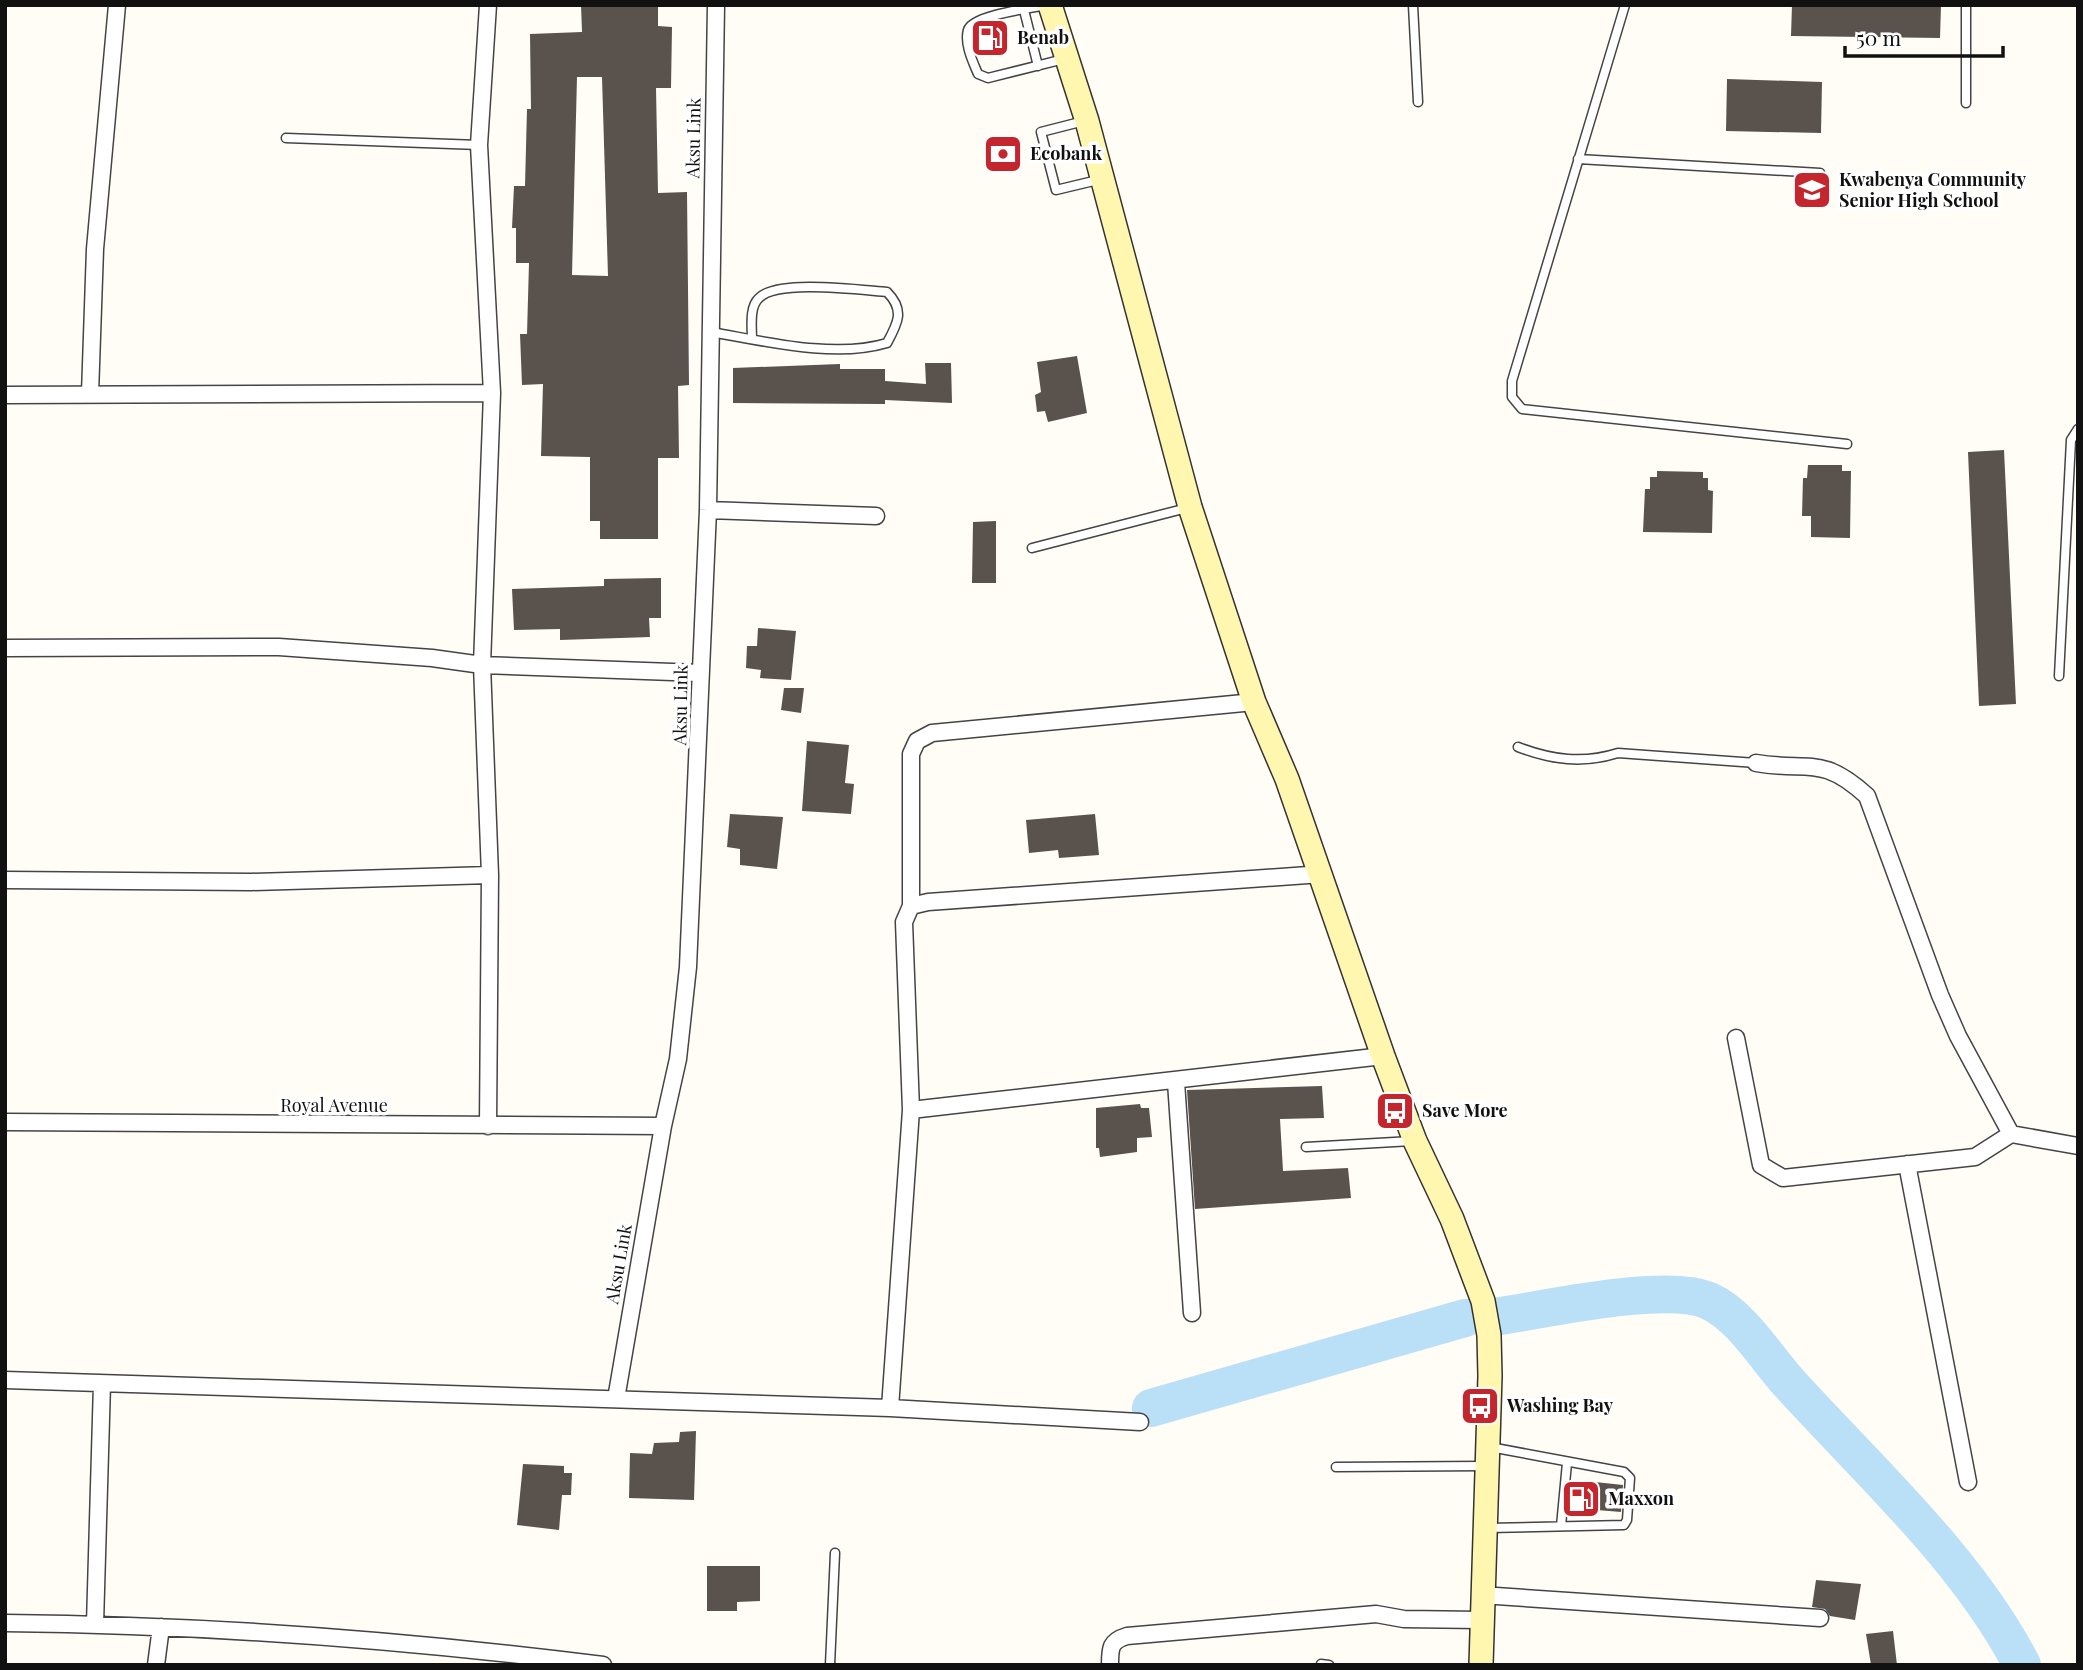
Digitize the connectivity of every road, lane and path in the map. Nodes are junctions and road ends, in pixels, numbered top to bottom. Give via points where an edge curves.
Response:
1 (117, 5) edge
2 (488, 5) edge
3 (716, 5) edge
4 (1048, 5) edge
5 (1413, 5) edge
6 (1625, 5) edge
7 (1966, 5) edge
8 (1024, 10) junction
9 (1065, 59) junction
10 (1038, 66) junction
11 (1418, 102) dead end
12 (1966, 103) dead end
13 (1087, 121) junction
14 (286, 138) dead end
15 (480, 145) junction
16 (1578, 159) junction
17 (1820, 173) dead end
18 (1102, 179) junction
19 (711, 332) junction
20 (752, 339) junction
21 (492, 393) junction
22 (90, 394) junction
23 (5, 395) edge
24 (2078, 429) edge
25 (1847, 444) dead end
26 (1190, 507) junction
27 (708, 510) junction
28 (876, 516) dead end
29 (1031, 548) dead end
30 (5, 648) edge
31 (481, 665) junction
32 (700, 673) junction
33 (2059, 676) dead end
34 (1254, 702) junction
35 (1518, 747) dead end
36 (1756, 763) joint
37 (1322, 874) junction
38 (490, 875) junction
39 (5, 880) edge
40 (5, 888) edge
41 (911, 906) junction
42 (1736, 1038) dead end
43 (1383, 1056) junction
44 (1176, 1082) junction
45 (911, 1110) junction
46 (5, 1122) edge
47 (488, 1126) junction
48 (663, 1126) junction
49 (2011, 1134) junction
50 (1415, 1141) junction
51 (2078, 1146) edge
52 (1307, 1147) dead end
53 (1907, 1164) junction
54 (1192, 1313) dead end
55 (5, 1380) edge
56 (102, 1384) junction
57 (616, 1399) junction
58 (890, 1408) junction
59 (1140, 1422) dead end
60 (1487, 1456) junction
61 (1567, 1464) junction
62 (1336, 1467) dead end
63 (1968, 1482) dead end
64 (1561, 1526) junction
65 (1484, 1528) junction
66 (835, 1553) dead end
67 (1481, 1595) junction
68 (1820, 1618) dead end
69 (1481, 1620) junction
70 (5, 1623) edge
71 (95, 1624) junction
72 (161, 1627) junction
73 (1321, 1664) edge
74 (156, 1665) edge
75 (603, 1665) edge
76 (830, 1665) edge
77 (1110, 1665) edge
78 (1329, 1665) edge
79 (1481, 1665) edge

1 - 22 street via 96,249
2 - 15 street
3 - 19 street, Aksu Link
4 - 8 lane
4 - 9 main road
5 - 11 lane
6 - 16 lane
7 - 12 lane
8 - 10 lane
8 - 10 lane via 971,24 968,45 981,77 997,78
9 - 10 lane
9 - 13 main road
13 - 18 main road
13 - 18 lane via 1041,132 1056,190
14 - 15 lane
15 - 21 street
16 - 17 lane
16 - 25 lane via 1512,381 1512,397 1522,409
18 - 26 main road
19 - 20 lane
19 - 27 street, Aksu Link
20 - 20 lane via 752,312 767,291 831,288 887,292 899,311 899,322 887,343 873,347 799,347
21 - 22 street
21 - 31 street
22 - 23 street
24 - 33 lane via 2071,440
26 - 29 lane
26 - 34 main road
27 - 28 street
27 - 32 street, Aksu Link
30 - 31 street via 279,647
31 - 32 street
31 - 38 street
32 - 48 street, Aksu Link via 686,999
34 - 37 main road
34 - 41 street via 932,733 917,741 911,754
35 - 36 lane via 1574,761 1618,753
36 - 49 street via 1814,765 1852,783 1867,796 1940,995
37 - 41 street
37 - 43 main road
38 - 39 street via 251,882
38 - 47 street
39 - 40 street
41 - 45 street via 904,922
42 - 53 street via 1761,1165 1783,1178
43 - 44 street
43 - 50 main road
44 - 45 street
44 - 54 street
45 - 58 street
46 - 47 street, Royal Avenue
47 - 48 street, Royal Avenue
48 - 57 street, Aksu Link
49 - 51 street
49 - 53 street via 1975,1157
50 - 52 lane
50 - 60 main road via 1452,1219 1483,1301 1489,1335
53 - 63 street
55 - 56 street
56 - 57 street
56 - 71 street
57 - 58 street
58 - 59 street
60 - 61 lane
60 - 62 lane
60 - 65 main road
61 - 64 lane
61 - 64 lane via 1629,1475 1627,1520 1618,1527
64 - 65 lane
65 - 67 main road
66 - 76 lane
67 - 68 street
67 - 69 main road
69 - 77 street via 1376,1614 1127,1636 1110,1646
69 - 79 main road
70 - 71 street
71 - 72 street
72 - 74 street
72 - 75 street via 327,1636
73 - 78 lane

